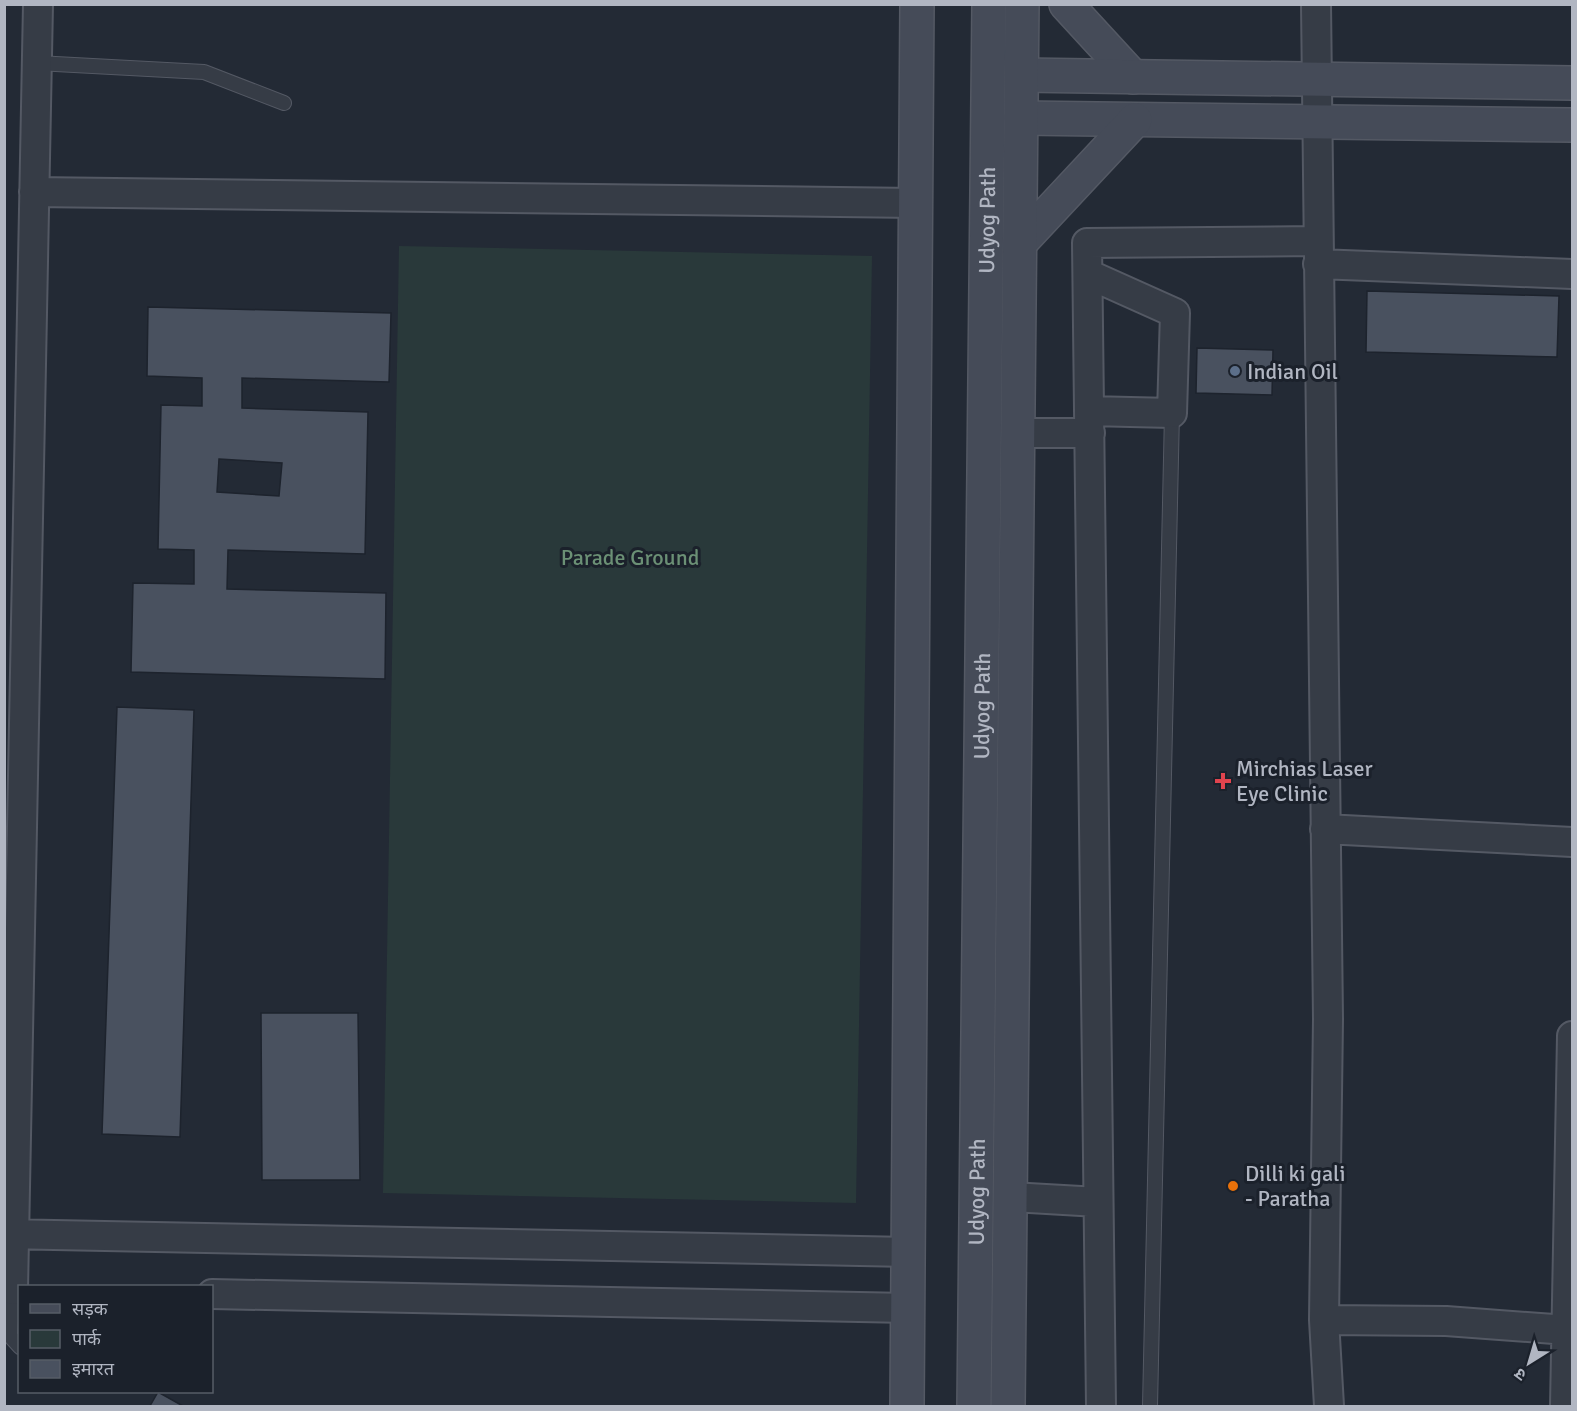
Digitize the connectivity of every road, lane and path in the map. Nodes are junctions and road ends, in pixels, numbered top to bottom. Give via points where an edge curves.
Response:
1 (38, 4) edge
2 (917, 4) edge
3 (989, 4) edge
4 (1022, 4) edge
5 (1066, 4) edge
6 (1316, 4) edge
7 (37, 63) junction
8 (1022, 75) junction
9 (1133, 77) junction
10 (1315, 80) junction
11 (1572, 83) edge
12 (285, 102) dead end
13 (1021, 118) junction
14 (1135, 120) junction
15 (1315, 122) junction
16 (1572, 125) edge
17 (34, 192) junction
18 (916, 203) junction
19 (1020, 243) junction
20 (1317, 253) junction
21 (1088, 274) junction
22 (1572, 274) edge
23 (1172, 413) junction
24 (1089, 422) junction
25 (1018, 433) junction
26 (1325, 829) junction
27 (1572, 842) edge
28 (12, 963) edge
29 (1572, 1036) edge
30 (11, 1089) edge
31 (1572, 1102) edge
32 (1010, 1197) junction
33 (1098, 1202) junction
34 (9, 1234) edge
35 (909, 1252) junction
36 (12, 1290) edge
37 (213, 1294) edge
38 (908, 1308) junction
39 (1569, 1316) edge
40 (1324, 1320) junction
41 (18, 1345) edge
42 (908, 1407) edge
43 (974, 1407) edge
44 (1008, 1407) edge
45 (1101, 1407) edge
46 (1150, 1407) edge
47 (1329, 1407) edge
48 (1565, 1407) edge

1 - 7 street
2 - 18 main road
3 - 43 main road, Udyog Path
4 - 8 main road, Udyog Path
5 - 9 main road
6 - 10 street
7 - 12 lane via 204,72
7 - 17 street
8 - 9 main road
8 - 13 main road, Udyog Path
9 - 10 main road
10 - 11 main road
10 - 15 street
13 - 14 main road
13 - 19 main road, Udyog Path
14 - 15 main road
14 - 19 main road
15 - 16 main road
15 - 20 street
17 - 18 street
17 - 28 street
18 - 35 main road
19 - 25 main road, Udyog Path
20 - 21 street via 1087,243
20 - 22 street
20 - 26 street
21 - 23 street via 1176,313
21 - 24 street
23 - 24 street
23 - 46 lane
24 - 25 street
24 - 33 street
25 - 32 main road, Udyog Path
26 - 27 street
26 - 40 street via 1328,1020
28 - 30 street
29 - 31 street
30 - 34 street
31 - 39 street
32 - 33 street
32 - 44 main road, Udyog Path
33 - 45 street
34 - 35 street
34 - 36 street
35 - 38 main road
36 - 41 lane via 10,1336
37 - 38 street
38 - 42 main road
39 - 40 street via 1446,1322
39 - 48 street
40 - 47 street

